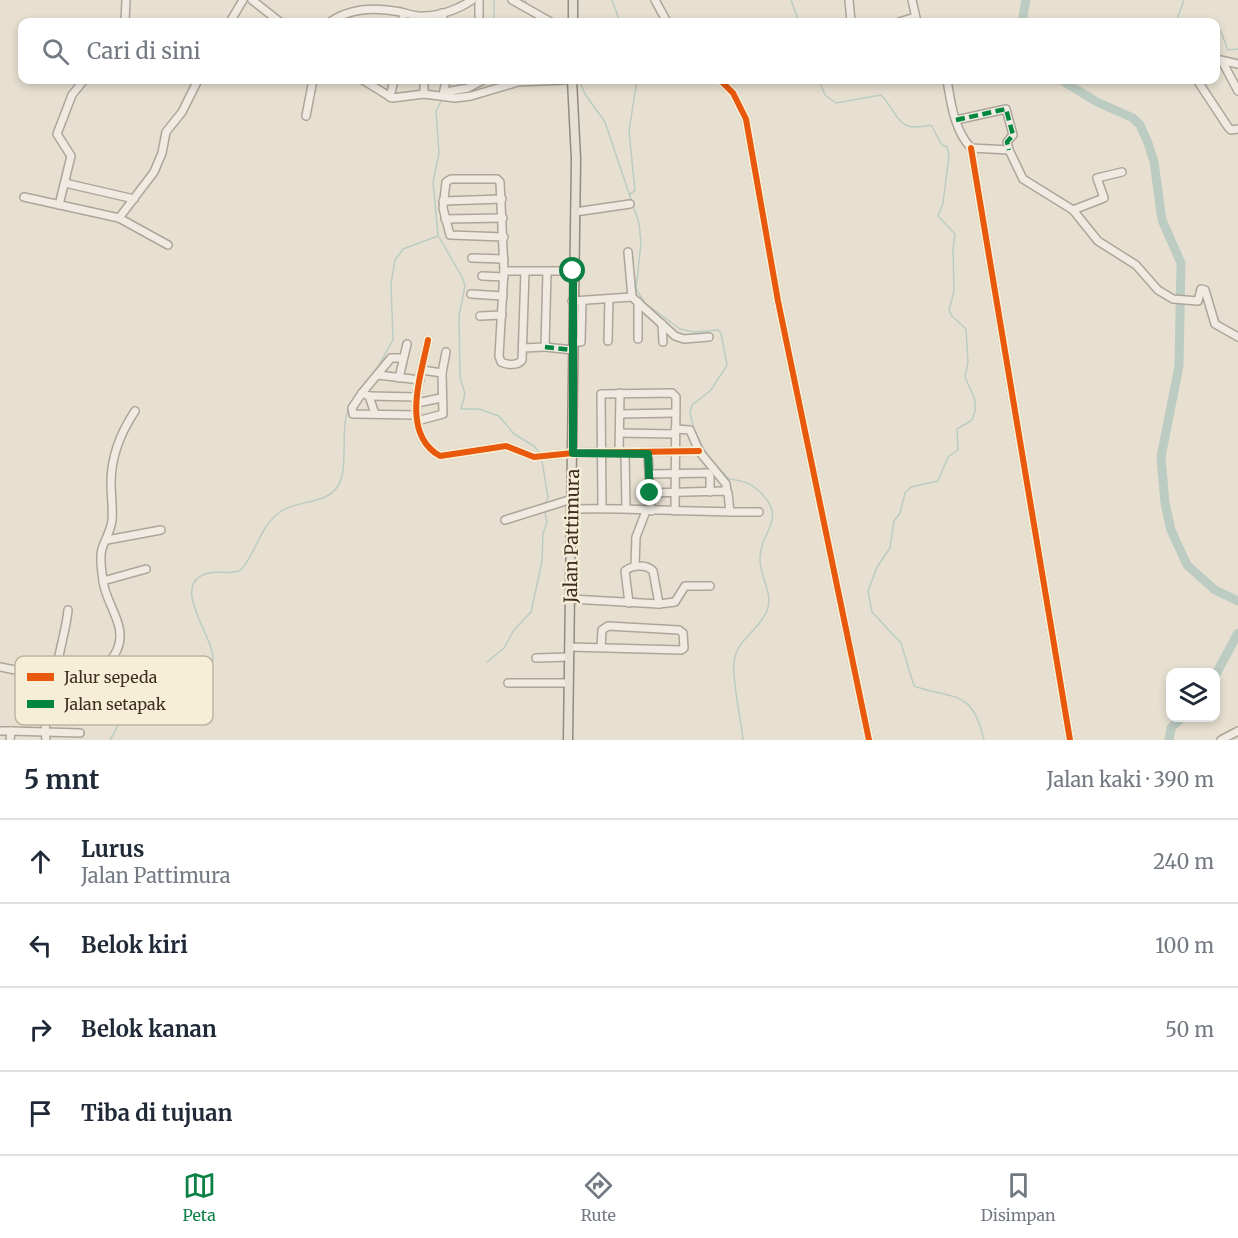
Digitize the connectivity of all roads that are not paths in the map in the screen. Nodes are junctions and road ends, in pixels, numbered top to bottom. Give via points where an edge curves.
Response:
1 (126, 0) edge
2 (243, 0) edge
3 (252, 0) edge
4 (472, 0) edge
5 (479, 0) edge
6 (512, 0) edge
7 (573, 0) edge
8 (655, 0) edge
9 (849, 0) edge
10 (912, 0) edge
11 (261, 3) edge
12 (404, 13) junction
13 (442, 13) junction
14 (125, 18) edge
15 (232, 18) edge
16 (276, 18) edge
17 (337, 18) edge
18 (403, 18) edge
19 (421, 18) edge
20 (427, 18) edge
21 (443, 18) edge
22 (479, 18) edge
23 (543, 18) edge
24 (573, 18) edge
25 (665, 18) edge
26 (851, 18) edge
27 (916, 18) edge
28 (1220, 60) edge
29 (1220, 62) edge
30 (1238, 64) edge
31 (81, 84) edge
32 (196, 84) edge
33 (312, 84) edge
34 (369, 84) edge
35 (393, 84) edge
36 (424, 84) edge
37 (446, 84) edge
38 (476, 84) edge
39 (511, 84) edge
40 (572, 84) edge
41 (724, 84) edge
42 (948, 84) edge
43 (1200, 84) edge
44 (1238, 91) edge
45 (424, 94) junction
46 (445, 96) junction
47 (390, 97) junction
48 (306, 116) dead end
49 (956, 120) junction
50 (1238, 129) edge
51 (971, 148) junction
52 (1009, 150) junction
53 (1122, 172) dead end
54 (65, 183) junction
55 (24, 197) dead end
56 (134, 199) junction
57 (502, 199) junction
58 (443, 201) junction
59 (630, 204) dead end
60 (59, 205) junction
61 (1073, 210) junction
62 (575, 212) junction
63 (119, 218) junction
64 (503, 218) junction
65 (445, 219) junction
66 (504, 237) junction
67 (168, 245) dead end
68 (628, 252) dead end
69 (472, 258) dead end
70 (504, 259) junction
71 (573, 271) junction
72 (525, 272) junction
73 (547, 272) junction
74 (504, 274) junction
75 (482, 276) dead end
76 (471, 294) dead end
77 (503, 296) junction
78 (635, 299) junction
79 (609, 300) junction
80 (577, 301) junction
81 (502, 315) junction
82 (480, 316) dead end
83 (662, 324) junction
84 (1238, 336) edge
85 (709, 337) dead end
86 (428, 339) dead end
87 (638, 339) dead end
88 (608, 341) dead end
89 (663, 342) dead end
90 (407, 344) dead end
91 (573, 346) junction
92 (545, 347) junction
93 (523, 348) junction
94 (446, 352) dead end
95 (403, 358) junction
96 (422, 370) junction
97 (442, 373) junction
98 (378, 375) junction
99 (399, 378) junction
100 (420, 380) junction
101 (620, 393) junction
102 (365, 394) junction
103 (441, 398) junction
104 (417, 400) junction
105 (135, 411) dead end
106 (675, 413) junction
107 (375, 414) junction
108 (620, 414) junction
109 (417, 418) junction
110 (675, 431) junction
111 (620, 433) junction
112 (699, 452) junction
113 (573, 453) junction
114 (675, 453) junction
115 (603, 454) junction
116 (622, 454) junction
117 (648, 454) junction
118 (674, 473) junction
119 (649, 474) junction
120 (710, 492) junction
121 (727, 492) junction
122 (650, 493) junction
123 (674, 493) junction
124 (572, 499) junction
125 (602, 508) junction
126 (626, 508) junction
127 (572, 509) junction
128 (649, 511) junction
129 (675, 511) junction
130 (730, 512) junction
131 (759, 512) dead end
132 (505, 520) dead end
133 (161, 531) dead end
134 (107, 540) junction
135 (635, 566) junction
136 (146, 569) dead end
137 (103, 581) junction
138 (710, 586) dead end
139 (571, 599) junction
140 (630, 603) junction
141 (659, 604) junction
142 (68, 610) dead end
143 (569, 647) junction
144 (601, 648) junction
145 (60, 656) edge
146 (114, 656) edge
147 (569, 657) junction
148 (536, 658) dead end
149 (0, 667) edge
150 (15, 669) edge
151 (508, 683) dead end
152 (568, 683) junction
153 (46, 725) edge
154 (0, 731) edge
155 (10, 731) junction
156 (45, 731) junction
157 (1238, 731) edge
158 (80, 734) dead end
159 (10, 740) edge
160 (46, 740) edge
161 (568, 740) edge
162 (869, 740) edge
163 (1070, 740) edge
164 (1221, 740) edge

1 - 14 street
2 - 15 street
3 - 11 street
4 - 13 street
5 - 22 street
6 - 23 street
7 - 24 main road
8 - 25 street
9 - 26 street
10 - 27 street
11 - 16 street
12 - 17 street via 361,9
12 - 18 street
12 - 19 street
13 - 20 street
13 - 21 street
28 - 30 street
29 - 44 street
31 - 54 street via 72,95 57,134 71,156
32 - 56 street via 166,132 154,172
33 - 48 street
34 - 47 street
35 - 47 street
36 - 45 street
37 - 46 street
38 - 46 street
39 - 46 street via 471,96
40 - 62 main road, Jalan Pattimura
41 - 162 street via 746,119 778,301
42 - 49 street
43 - 50 street via 1228,128
45 - 46 street
45 - 47 street
49 - 51 street via 961,136
49 - 52 street via 1006,109 1013,135 1008,141
51 - 52 street
51 - 163 street
52 - 61 street via 1023,179
53 - 61 street via 1097,178 1104,198
54 - 56 street
54 - 60 street
55 - 60 street
56 - 63 street
57 - 58 street
57 - 58 street via 497,179 451,179 446,182
57 - 64 street
58 - 65 street
59 - 62 street
60 - 63 street
61 - 84 street via 1098,241 1136,266 1158,291 1173,299 1199,300 1201,290 1205,290 1215,324
62 - 71 main road, Jalan Pattimura
63 - 67 street
64 - 65 street
64 - 66 street
65 - 66 street via 452,237
66 - 70 street
68 - 78 street
69 - 70 street
70 - 74 street
71 - 73 street
71 - 80 main road, Jalan Pattimura
72 - 73 street
72 - 74 street
72 - 93 street
73 - 92 street
74 - 75 street
74 - 77 street
76 - 77 street
77 - 81 street
78 - 79 street
78 - 83 street
78 - 87 street
79 - 80 street
79 - 88 street
80 - 91 main road, Jalan Pattimura
81 - 82 street
81 - 93 street via 501,362 521,363
83 - 85 street via 679,338
83 - 89 street
86 - 96 street
90 - 95 street
91 - 92 street
91 - 113 main road, Jalan Pattimura
92 - 93 street
94 - 97 street
95 - 98 street via 390,358
95 - 99 street
96 - 97 street
96 - 100 street
97 - 103 street
98 - 99 street
98 - 102 street
99 - 100 street
100 - 104 street
101 - 106 street via 674,393
101 - 108 street
101 - 115 street via 600,395
102 - 104 street
102 - 107 street
102 - 107 street via 352,413
103 - 104 street
103 - 109 street via 443,415
104 - 109 street
105 - 134 street via 123,430 114,459 112,520
106 - 108 street
106 - 110 street
107 - 109 street
108 - 111 street
109 - 113 street via 422,441 440,456 506,446 534,457
110 - 111 street
110 - 112 street via 690,430
110 - 114 street
111 - 116 street
112 - 114 street
112 - 121 street via 724,481
113 - 115 street
113 - 124 main road, Jalan Pattimura
114 - 117 street
114 - 118 street
115 - 116 street
115 - 125 street
116 - 117 street
116 - 126 street
117 - 119 street
118 - 119 street
118 - 120 street via 710,473
118 - 123 street
119 - 122 street
120 - 121 street
120 - 123 street
121 - 130 street
122 - 123 street
122 - 128 street
123 - 129 street
124 - 127 main road, Jalan Pattimura
124 - 132 street
125 - 126 street
125 - 127 street
126 - 128 street
127 - 139 main road, Jalan Pattimura
128 - 129 street
128 - 135 street via 636,537
129 - 130 street
130 - 131 street
133 - 134 street
134 - 137 street via 101,550
135 - 140 street via 625,571
135 - 141 street via 652,571
136 - 137 street
137 - 146 street via 120,633
138 - 141 street via 685,586 675,602
139 - 140 street
139 - 143 main road, Jalan Pattimura
140 - 141 street
142 - 145 street
143 - 144 street
143 - 147 main road, Jalan Pattimura
144 - 144 street via 602,630 608,626 679,630 684,639 681,650
147 - 148 street
147 - 152 main road, Jalan Pattimura
149 - 150 street
151 - 152 street
152 - 161 main road, Jalan Pattimura
153 - 156 street
154 - 155 street
155 - 156 street
155 - 159 street
156 - 158 street
156 - 160 street
157 - 164 street

